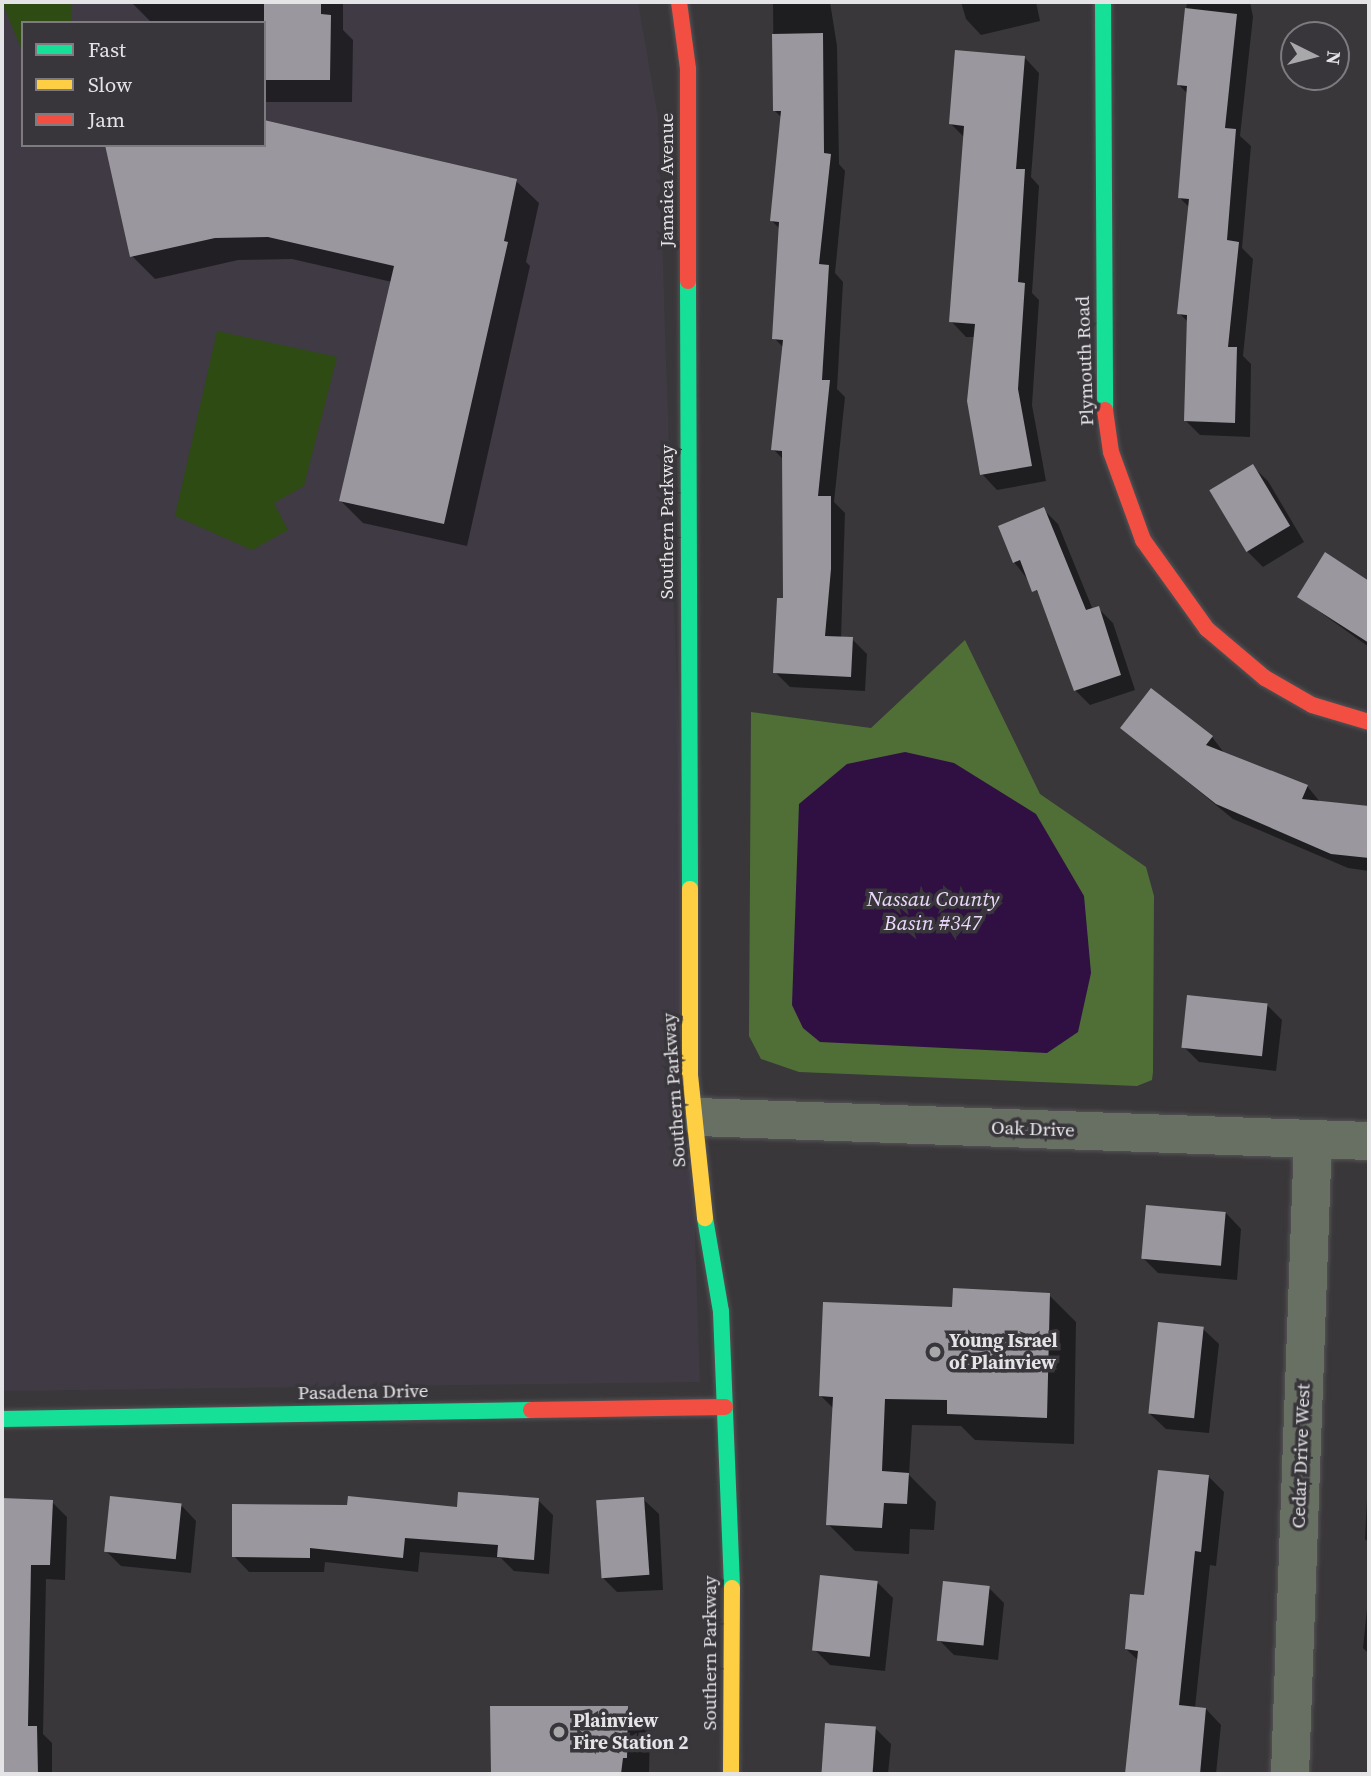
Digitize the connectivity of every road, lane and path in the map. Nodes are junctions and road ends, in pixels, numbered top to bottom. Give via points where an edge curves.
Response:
1 (679, 2) edge
2 (1103, 2) edge
3 (688, 359) joint
4 (1369, 722) edge
5 (698, 1117) junction
6 (1313, 1139) junction
7 (1369, 1141) edge
8 (725, 1407) junction
9 (2, 1419) edge
10 (731, 1774) edge
11 (1290, 1774) edge

1 - 3 street, Jamaica Avenue via 688,69
2 - 4 street, Plymouth Road via 1103,399 1111,452 1143,540 1207,629 1265,678 1312,705
3 - 5 street, Southern Parkway via 689,1016 690,1075
5 - 6 street, Oak Drive
5 - 8 street, Southern Parkway via 704,1214 721,1312
6 - 7 street, Oak Drive
6 - 11 street, Cedar Drive West
8 - 9 street, Pasadena Drive
8 - 10 street, Southern Parkway via 732,1507

